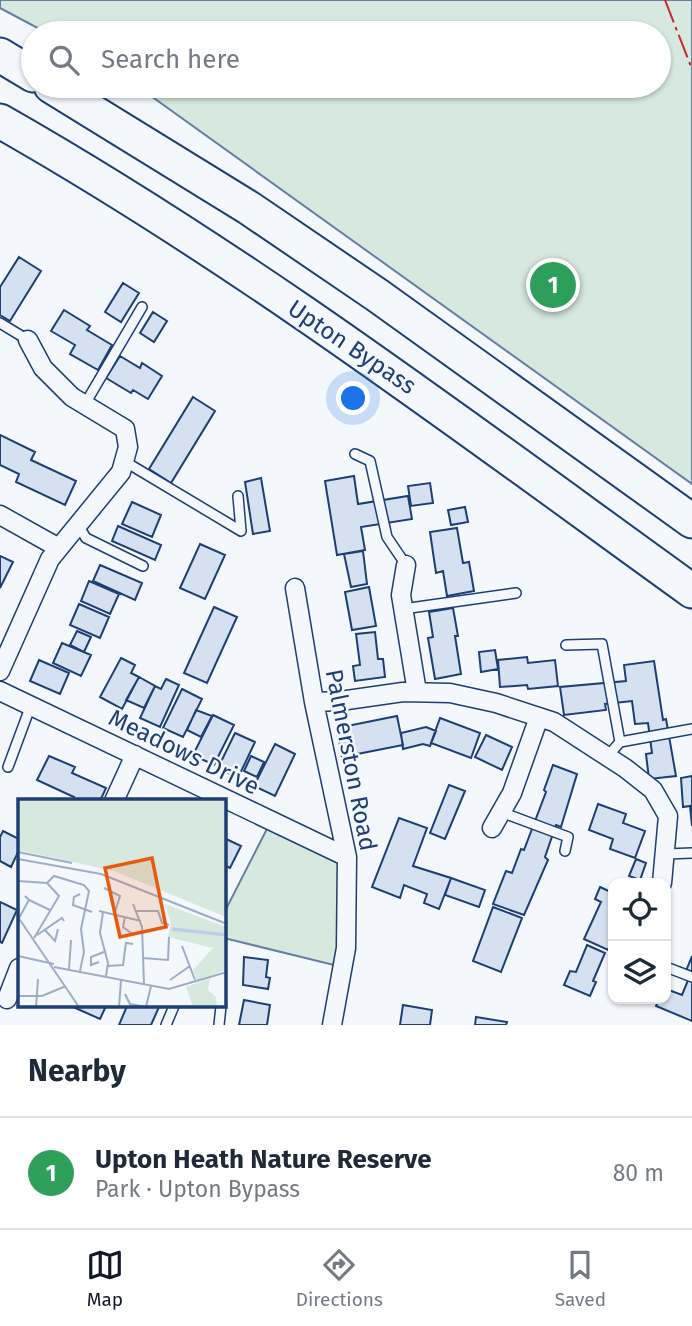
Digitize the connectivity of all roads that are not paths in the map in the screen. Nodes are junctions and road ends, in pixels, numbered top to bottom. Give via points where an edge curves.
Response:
1 (0, 55) edge
2 (21, 68) edge
3 (70, 98) edge
4 (0, 121) edge
5 (142, 307) dead end
6 (0, 323) edge
7 (27, 340) joint
8 (85, 404) junction
9 (355, 454) dead end
10 (124, 461) junction
11 (238, 495) dead end
12 (0, 515) edge
13 (692, 521) edge
14 (78, 526) junction
15 (55, 553) junction
16 (406, 565) joint
17 (143, 566) dead end
18 (295, 588) dead end
19 (692, 591) edge
20 (516, 593) dead end
21 (403, 609) junction
22 (566, 645) dead end
23 (0, 671) edge
24 (0, 691) edge
25 (416, 692) junction
26 (314, 702) junction
27 (31, 705) junction
28 (539, 718) junction
29 (692, 729) edge
30 (620, 742) junction
31 (135, 755) junction
32 (607, 757) junction
33 (8, 767) dead end
34 (115, 799) edge
35 (226, 799) edge
36 (226, 799) edge
37 (496, 820) joint
38 (565, 851) dead end
39 (692, 853) edge
40 (666, 854) junction
41 (347, 858) junction
42 (663, 878) edge
43 (671, 969) edge
44 (18, 971) edge
45 (692, 977) edge
46 (7, 999) dead end
47 (174, 1007) edge
48 (221, 1007) edge
49 (166, 1025) edge
50 (219, 1025) edge
51 (332, 1025) edge

1 - 2 highway
3 - 13 highway via 249,208 377,295
4 - 19 highway, Upton Bypass via 239,269 434,403
5 - 8 lane
6 - 7 lane
7 - 8 street via 43,368
8 - 10 street via 125,429 128,447
9 - 16 lane via 370,461 387,537
10 - 11 lane via 241,531
10 - 14 street via 121,472
12 - 15 street
14 - 15 street
14 - 17 lane via 86,538
15 - 23 street
16 - 21 street
18 - 26 street, Palmerston Road
20 - 21 lane
21 - 25 street
22 - 30 lane via 602,644
24 - 27 street, Meadows Drive
25 - 26 street
25 - 28 street via 450,693
26 - 41 street, Palmerston Road
27 - 31 street, Meadows Drive
27 - 33 lane
28 - 32 street via 554,722
28 - 37 street via 512,793
29 - 30 lane
30 - 32 lane
31 - 34 street
31 - 35 street, Meadows Drive
32 - 40 street via 653,790 668,816
36 - 41 street, Meadows Drive
37 - 38 lane via 569,837
39 - 40 lane
40 - 42 street
41 - 51 street, Palmerston Road via 346,948
43 - 45 lane
44 - 46 street
47 - 49 lane
48 - 50 lane

